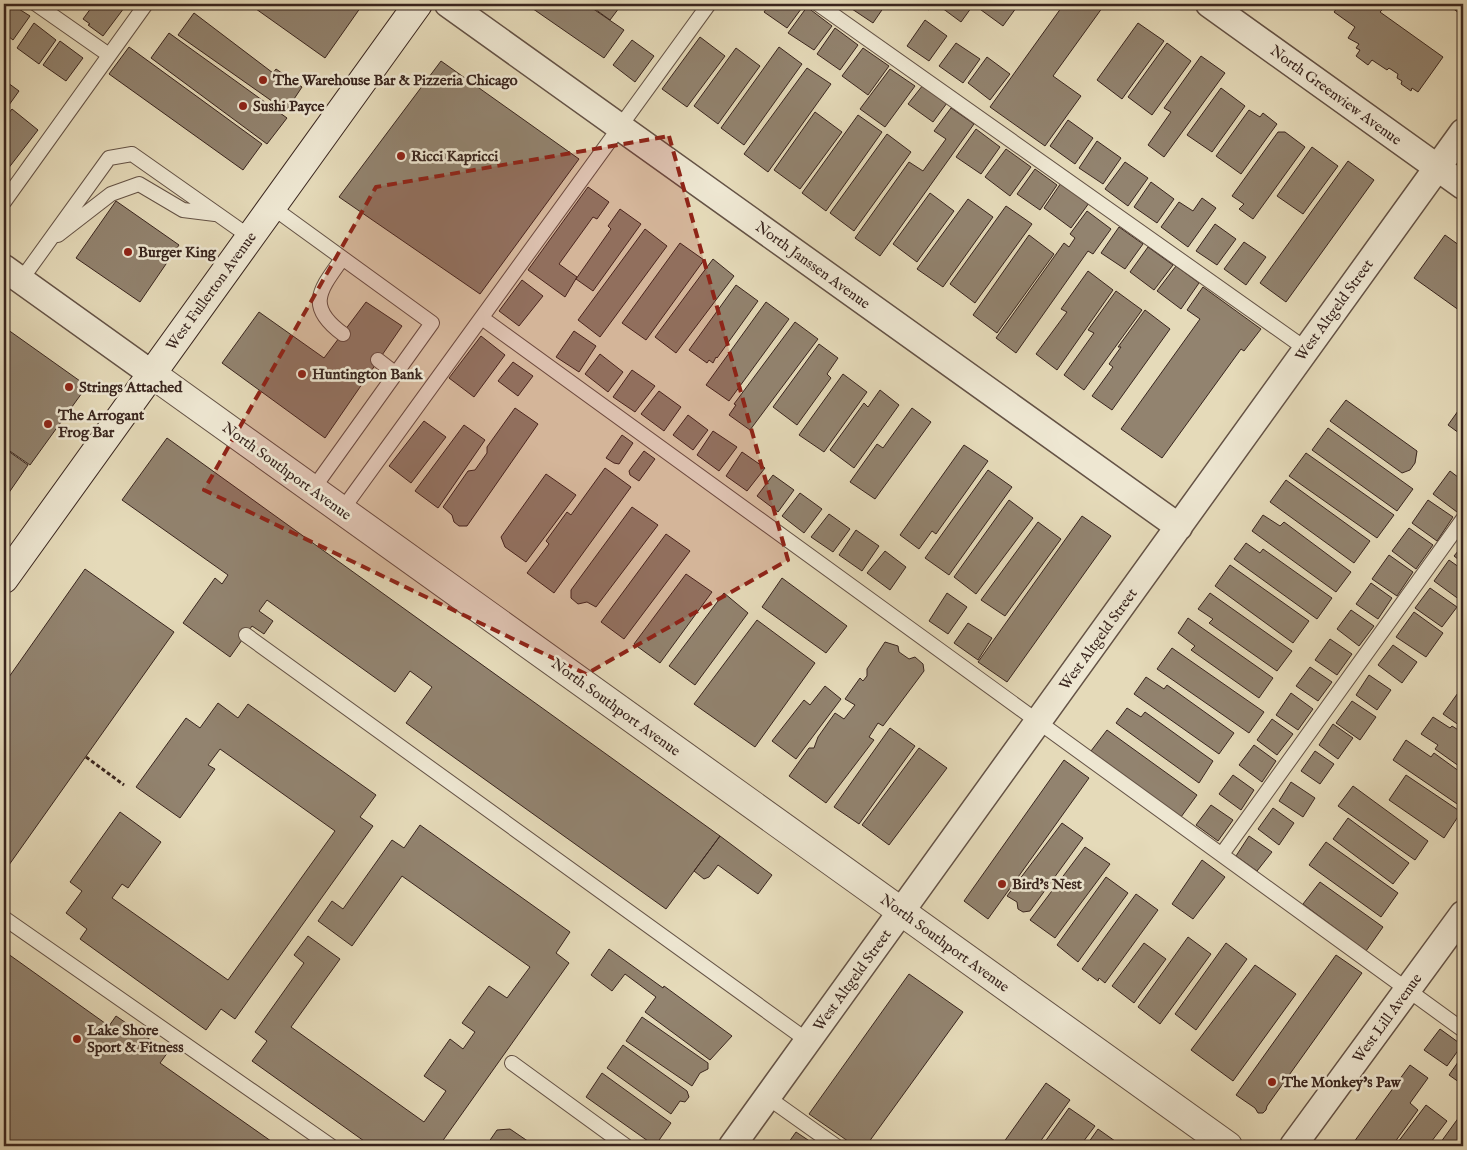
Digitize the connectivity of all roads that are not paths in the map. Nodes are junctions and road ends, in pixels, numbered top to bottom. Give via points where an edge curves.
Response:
1 (36, 4) edge
2 (146, 4) edge
3 (418, 4) edge
4 (448, 4) edge
5 (709, 4) edge
6 (818, 4) edge
7 (1209, 4) edge
8 (109, 55) junction
9 (620, 127) junction
10 (1463, 132) edge
11 (1437, 168) junction
12 (1463, 186) edge
13 (4, 202) edge
14 (272, 207) junction
15 (219, 214) junction
16 (250, 237) junction
17 (46, 245) junction
18 (342, 259) junction
19 (12, 274) edge
20 (482, 318) junction
21 (342, 334) dead end
22 (1306, 350) junction
23 (378, 360) dead end
24 (152, 374) junction
25 (396, 374) junction
26 (313, 489) junction
27 (342, 510) junction
28 (1463, 519) edge
29 (1179, 527) junction
30 (4, 579) edge
31 (246, 635) dead end
32 (1038, 721) junction
33 (1222, 854) junction
34 (901, 912) junction
35 (1463, 914) edge
36 (4, 918) edge
37 (1408, 989) junction
38 (1463, 1030) edge
39 (808, 1041) junction
40 (512, 1063) dead end
41 (767, 1097) junction
42 (331, 1146) edge
43 (626, 1146) edge
44 (732, 1146) edge
45 (836, 1146) edge
46 (1228, 1146) edge
47 (1293, 1146) edge

1 - 8 lane
2 - 8 lane
3 - 14 street, West Fullerton Avenue
4 - 9 street, North Janssen Avenue
5 - 9 lane
6 - 22 lane
7 - 11 street, North Greenview Avenue
8 - 13 lane
9 - 20 lane
9 - 29 street, North Janssen Avenue
10 - 11 street, West Altgeld Street
11 - 12 street, North Greenview Avenue
11 - 22 street, West Altgeld Street
14 - 16 street, West Fullerton Avenue
14 - 18 lane
15 - 16 lane
15 - 17 lane via 183,210 139,184 111,194
15 - 17 lane via 132,154 109,158
16 - 24 street, West Fullerton Avenue
17 - 19 lane
18 - 21 lane via 321,290 320,310
18 - 25 lane via 432,323
19 - 24 street, North Southport Avenue
20 - 27 lane
20 - 32 lane
22 - 29 street, West Altgeld Street
23 - 25 lane
24 - 26 street, North Southport Avenue
24 - 30 street, West Fullerton Avenue
25 - 26 lane
26 - 27 street, North Southport Avenue
27 - 34 street, North Southport Avenue
28 - 33 lane
29 - 32 street, West Altgeld Street
31 - 39 lane
32 - 33 lane
32 - 34 street, West Altgeld Street
33 - 37 lane
34 - 39 street, West Altgeld Street
34 - 46 street, North Southport Avenue
35 - 37 street, West Lill Avenue
36 - 42 lane
37 - 38 lane
37 - 47 street, West Lill Avenue
39 - 41 street, West Altgeld Street
40 - 43 lane
41 - 44 street, West Altgeld Street
41 - 45 lane

